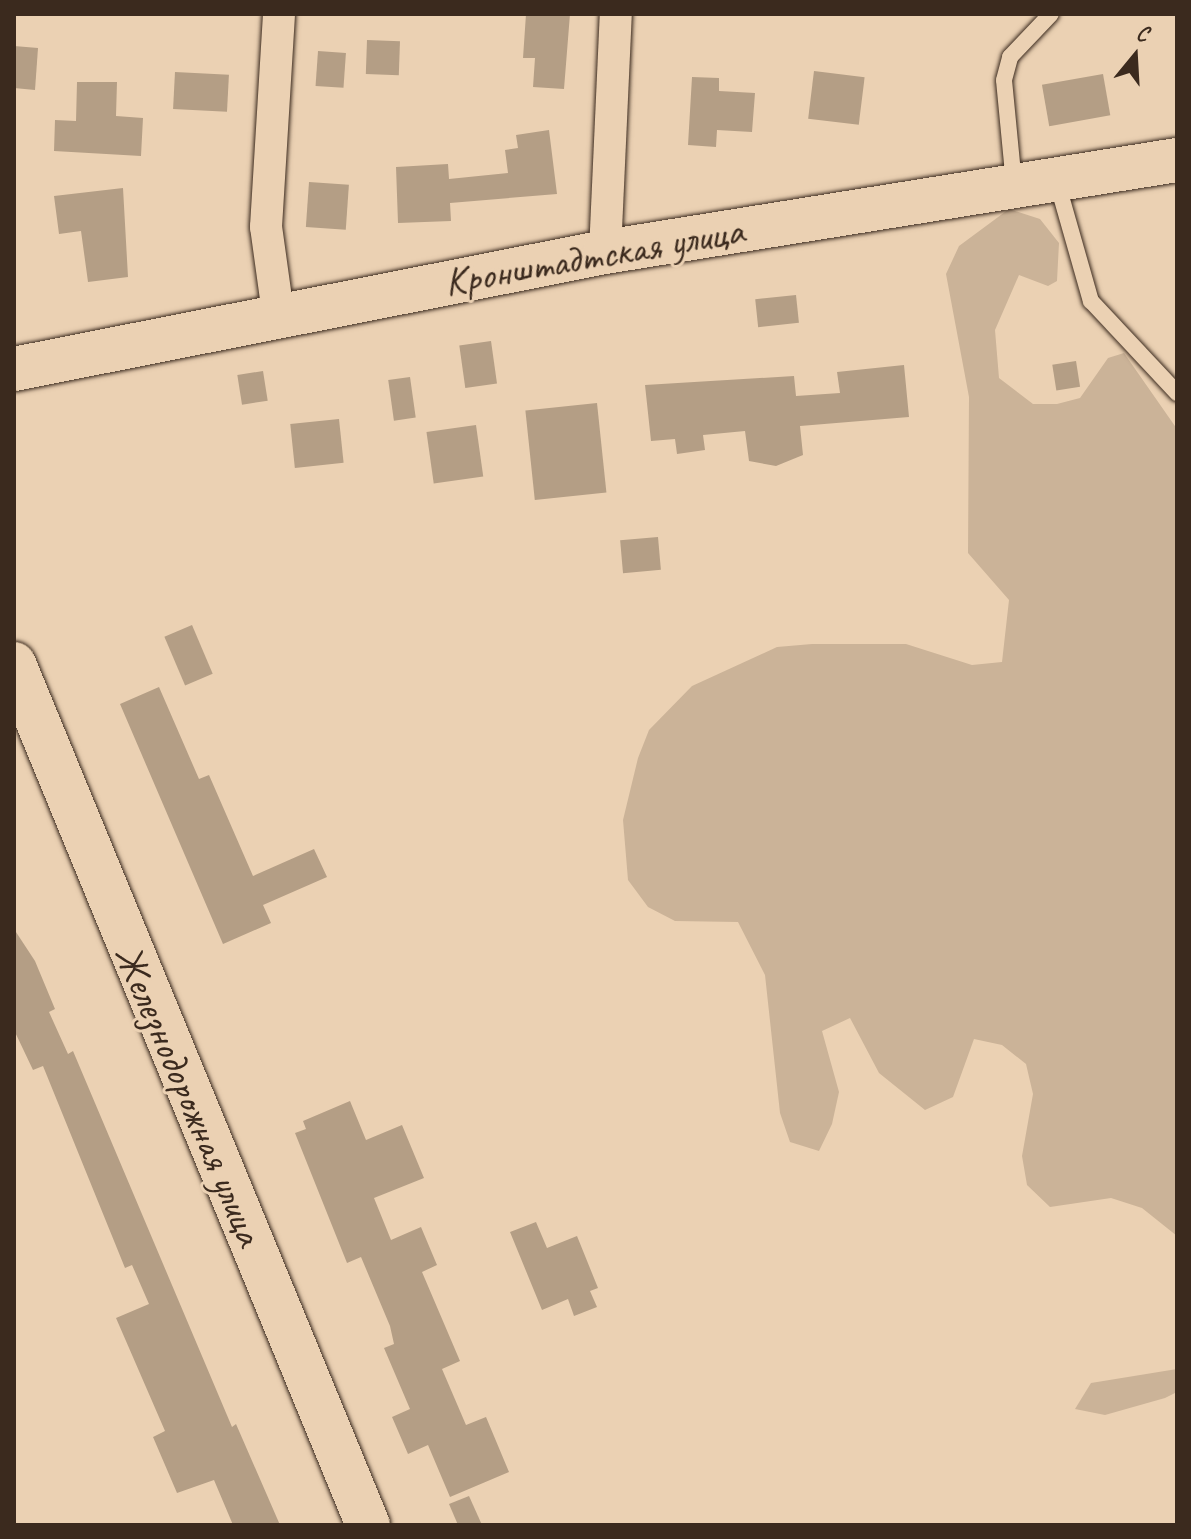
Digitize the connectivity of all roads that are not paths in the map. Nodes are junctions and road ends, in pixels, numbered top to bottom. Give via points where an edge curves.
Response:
1 (279, 14) edge
2 (616, 14) edge
3 (1051, 14) edge
4 (1177, 160) edge
5 (1057, 180) junction
6 (1014, 188) junction
7 (605, 252) junction
8 (278, 313) junction
9 (14, 369) edge
10 (1177, 393) edge
11 (14, 664) edge
12 (368, 1525) edge

1 - 8 street via 266,227
2 - 7 street
3 - 6 lane via 1010,57 1004,80
4 - 5 street, Кронштадтская улица
5 - 6 street, Кронштадтская улица
5 - 10 lane via 1091,301
6 - 7 street, Кронштадтская улица
7 - 8 street, Кронштадтская улица
8 - 9 street, Кронштадтская улица
11 - 12 street, Железнодорожная улица

